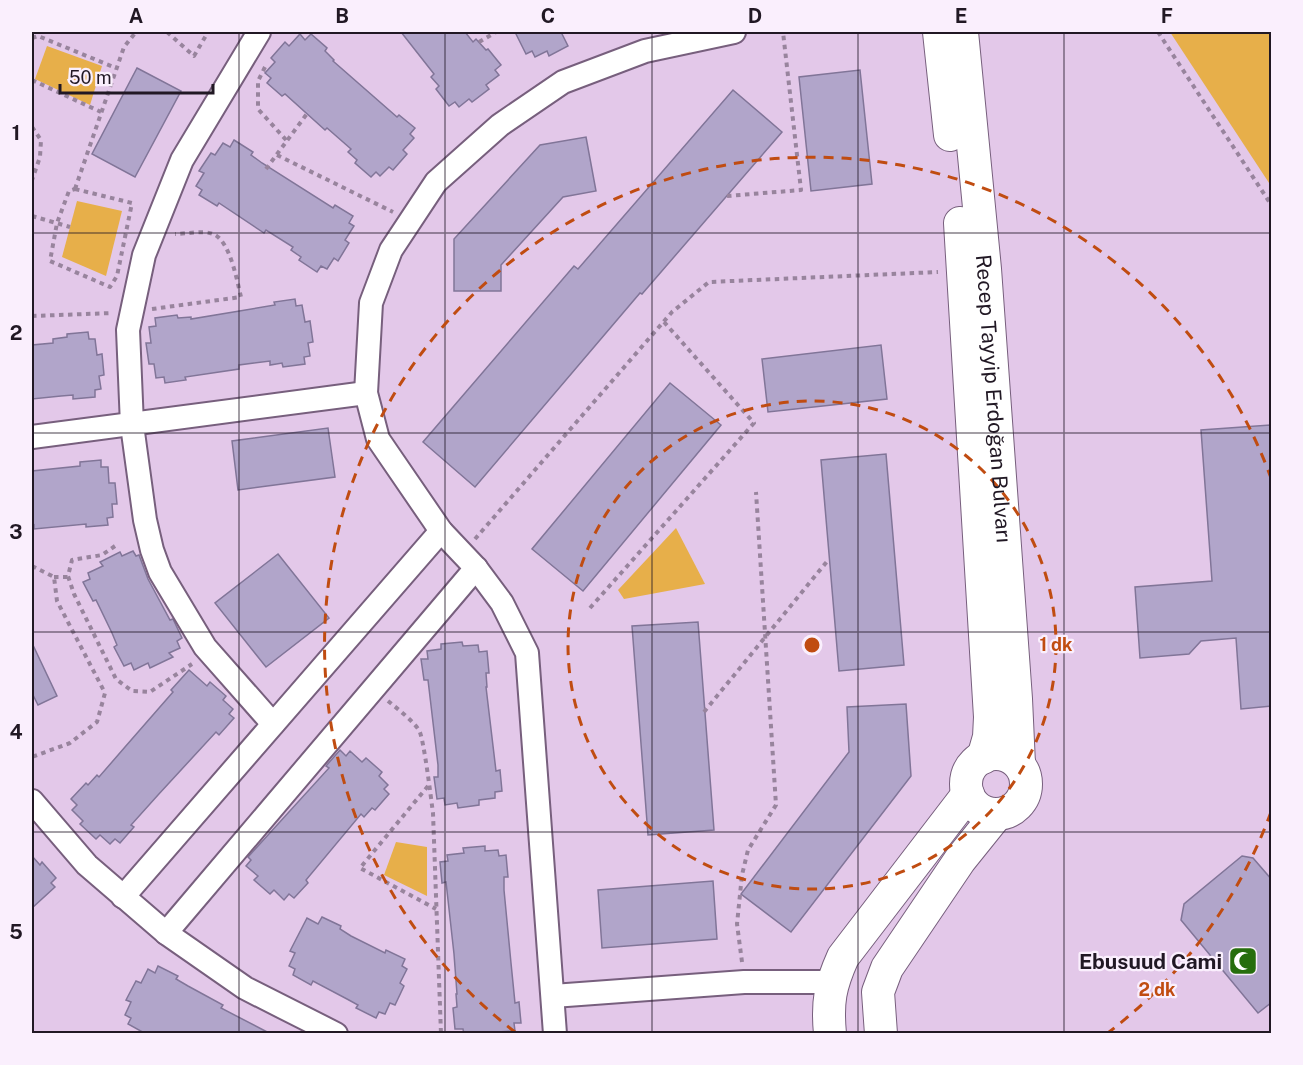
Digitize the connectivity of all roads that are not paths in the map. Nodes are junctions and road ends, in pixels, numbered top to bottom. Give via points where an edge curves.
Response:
1 (734, 32) edge
2 (939, 32) edge
3 (962, 32) edge
4 (257, 34) edge
5 (366, 393) junction
6 (132, 425) junction
7 (32, 437) edge
8 (441, 531) junction
9 (470, 561) junction
10 (273, 724) junction
11 (983, 758) junction
12 (1019, 764) junction
13 (968, 795) junction
14 (32, 801) edge
15 (998, 814) junction
16 (123, 897) junction
17 (166, 933) junction
18 (831, 982) junction
19 (553, 996) junction
20 (336, 1034) edge
21 (555, 1034) edge
22 (830, 1034) edge
23 (881, 1034) edge

1 - 5 street via 645,51 563,82 500,125 436,182 391,250 371,303
2 - 11 street, Recep Tayyip Erdoğan Bulvarı via 963,270 990,717
3 - 12 street, Recep Tayyip Erdoğan Bulvarı via 985,269
4 - 6 street via 182,160 144,255 128,330
5 - 6 street
5 - 8 street via 378,439
6 - 7 street
6 - 10 street via 145,520 160,572 210,652
8 - 9 street
8 - 10 street
9 - 17 street via 373,689
9 - 19 street via 502,603 527,653
10 - 16 street
11 - 12 street via 999,754
11 - 13 street via 969,770
12 - 15 street via 1026,785 1024,795 1017,805
13 - 15 street via 985,812
13 - 18 street via 843,957
14 - 16 street via 87,865
15 - 23 street via 960,860 887,968 878,992
16 - 17 street
17 - 20 street via 245,988
18 - 19 street via 744,982
18 - 22 street
19 - 21 street

